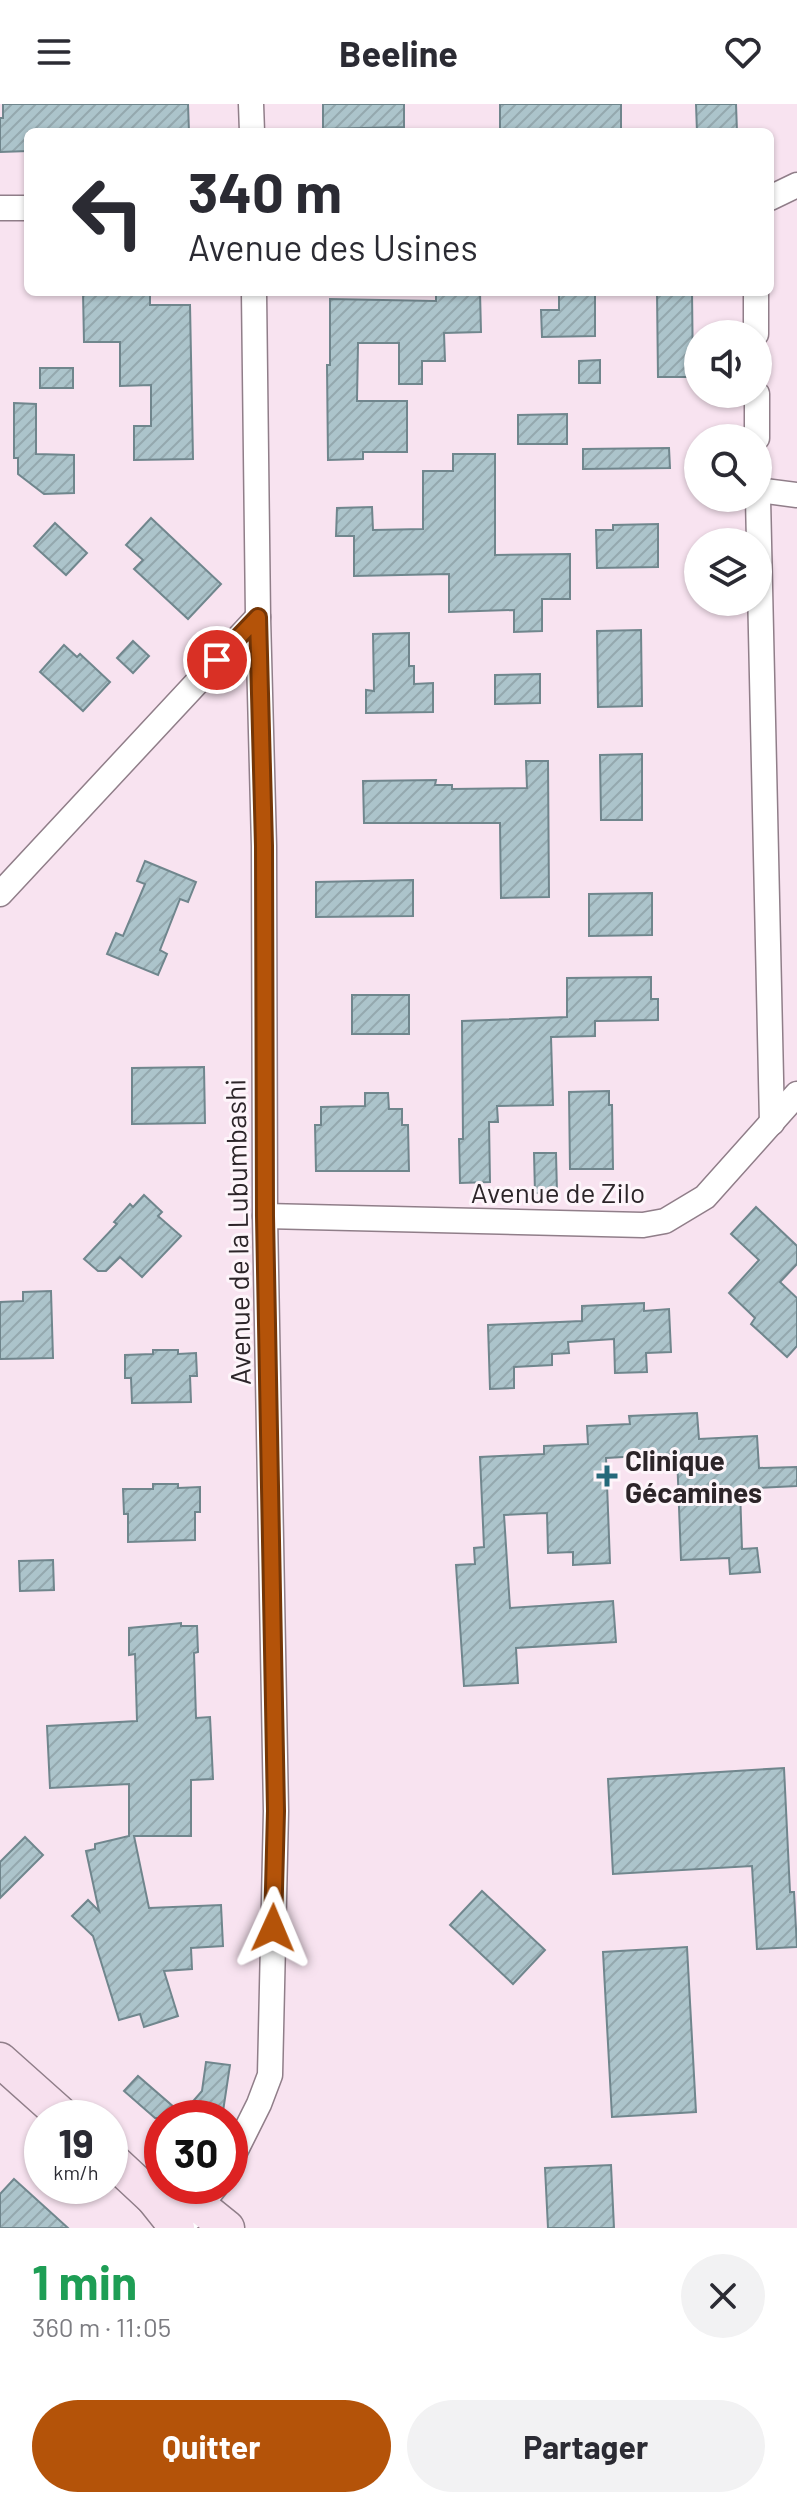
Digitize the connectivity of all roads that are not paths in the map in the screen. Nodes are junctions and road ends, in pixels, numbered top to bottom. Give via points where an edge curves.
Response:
1 (251, 104) edge
2 (252, 128) edge
3 (797, 185) edge
4 (774, 196) edge
5 (0, 208) edge
6 (24, 208) edge
7 (254, 296) edge
8 (756, 296) edge
9 (756, 320) edge
10 (772, 492) edge
11 (797, 495) edge
12 (758, 512) edge
13 (258, 617) junction
14 (0, 894) edge
15 (797, 1094) edge
16 (772, 1123) junction
17 (265, 1216) junction
18 (0, 2060) edge
19 (45, 2100) edge
20 (248, 2127) edge
21 (128, 2175) edge
22 (200, 2215) edge

1 - 2 street
3 - 4 street
5 - 6 street
7 - 13 street, Avenue de la Lubumbashi
8 - 9 street
10 - 11 street
12 - 16 street
13 - 14 street
13 - 17 street, Avenue de la Lubumbashi
15 - 16 street, Avenue de Zilo
16 - 17 street, Avenue de Zilo via 705,1197 665,1221 643,1225
17 - 20 street, Avenue de la Lubumbashi via 276,1811 270,2075
18 - 19 main road
21 - 22 main road via 153,2198

